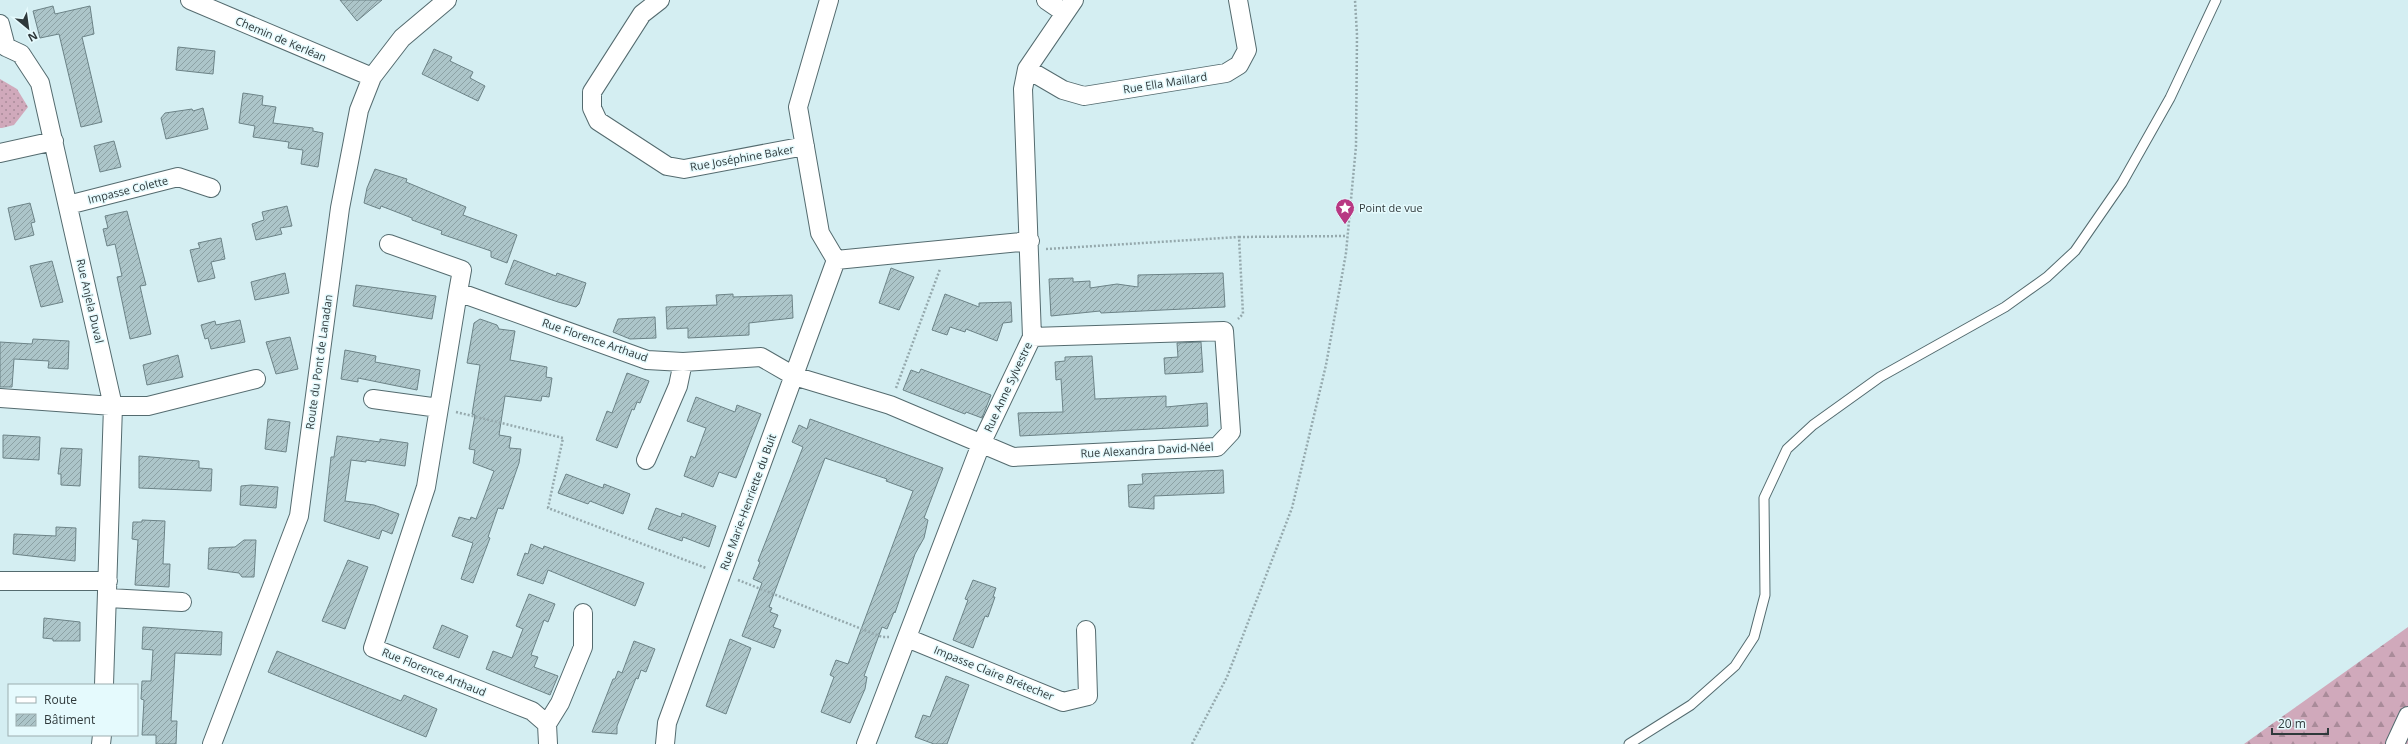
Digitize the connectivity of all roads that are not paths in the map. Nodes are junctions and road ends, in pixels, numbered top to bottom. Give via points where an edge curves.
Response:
1 (190, 0) edge
2 (447, 0) edge
3 (660, 0) edge
4 (829, 0) edge
5 (1046, 0) edge
6 (1238, 0) edge
7 (2216, 0) edge
8 (1070, 7) edge
9 (0, 24) edge
10 (3, 49) edge
11 (1027, 69) junction
12 (372, 78) junction
13 (54, 141) junction
14 (805, 146) junction
15 (0, 153) edge
16 (211, 188) dead end
17 (68, 205) junction
18 (389, 244) dead end
19 (1030, 245) junction
20 (836, 260) junction
21 (458, 292) junction
22 (1032, 337) junction
23 (683, 362) junction
24 (794, 376) junction
25 (256, 379) dead end
26 (0, 398) edge
27 (373, 399) dead end
28 (113, 406) junction
29 (439, 408) junction
30 (981, 444) junction
31 (646, 460) dead end
32 (0, 581) edge
33 (108, 590) junction
34 (182, 602) dead end
35 (583, 613) dead end
36 (1086, 630) dead end
37 (907, 638) junction
38 (104, 684) edge
39 (2408, 716) edge
40 (547, 724) junction
41 (212, 744) edge
42 (548, 744) edge
43 (665, 744) edge
44 (866, 744) edge
45 (1629, 744) edge
46 (2395, 744) edge

1 - 12 street, Chemin de Kerléan
2 - 12 street, Route du Pont de Lanadan via 402,38
3 - 14 street, Rue Joséphine Baker via 642,14 592,92 592,108 598,121 667,166 684,169
4 - 14 street via 798,107
5 - 8 street
6 - 11 street, Rue Ella Maillard via 1247,50 1239,65 1226,73 1084,96 1063,90
7 - 45 lane via 2170,98 2122,183 2075,251 2047,277 2005,307 1880,377 1813,425 1787,449 1764,498 1765,595 1754,638 1735,666 1692,705
8 - 11 street, Rue Anne Sylvestre
9 - 10 street, Rue Anjela Duval
10 - 13 street, Rue Anjela Duval via 21,54 40,83
11 - 19 street, Rue Anne Sylvestre via 1023,89
12 - 41 street, Route du Pont de Lanadan via 359,110 340,208 299,516
13 - 15 street
13 - 17 street, Rue Anjela Duval
14 - 20 street via 820,233
16 - 17 street, Impasse Colette via 178,177
17 - 28 street, Rue Anjela Duval
18 - 21 street via 462,270
19 - 20 street via 948,249
19 - 22 street, Rue Anne Sylvestre
20 - 24 street, Rue Marie-Henriette du Buit
21 - 23 street, Rue Florence Arthaud via 647,360
21 - 29 street, Rue Florence Arthaud
22 - 30 street, Rue Anne Sylvestre
22 - 30 street, Rue Alexandra David-Néel via 1224,331 1230,432 1217,447 1013,457
23 - 24 street, Rue Florence Arthaud via 761,357
23 - 31 street via 678,386
24 - 30 street, Rue Florence Arthaud via 890,405
24 - 43 street, Rue Marie-Henriette du Buit via 667,723
25 - 28 street via 148,406
26 - 28 street
27 - 29 street
28 - 33 street, Rue Anjela Duval
29 - 40 street, Rue Florence Arthaud via 426,487 373,648 532,711
30 - 37 street, Rue Anne Sylvestre
32 - 33 street
33 - 34 street
33 - 38 street, Rue Anjela Duval
35 - 40 street via 583,647 560,703
36 - 37 street, Impasse Claire Brétecher via 1088,696 1063,702
37 - 44 street, Rue Anne Sylvestre
39 - 46 street
40 - 42 street

